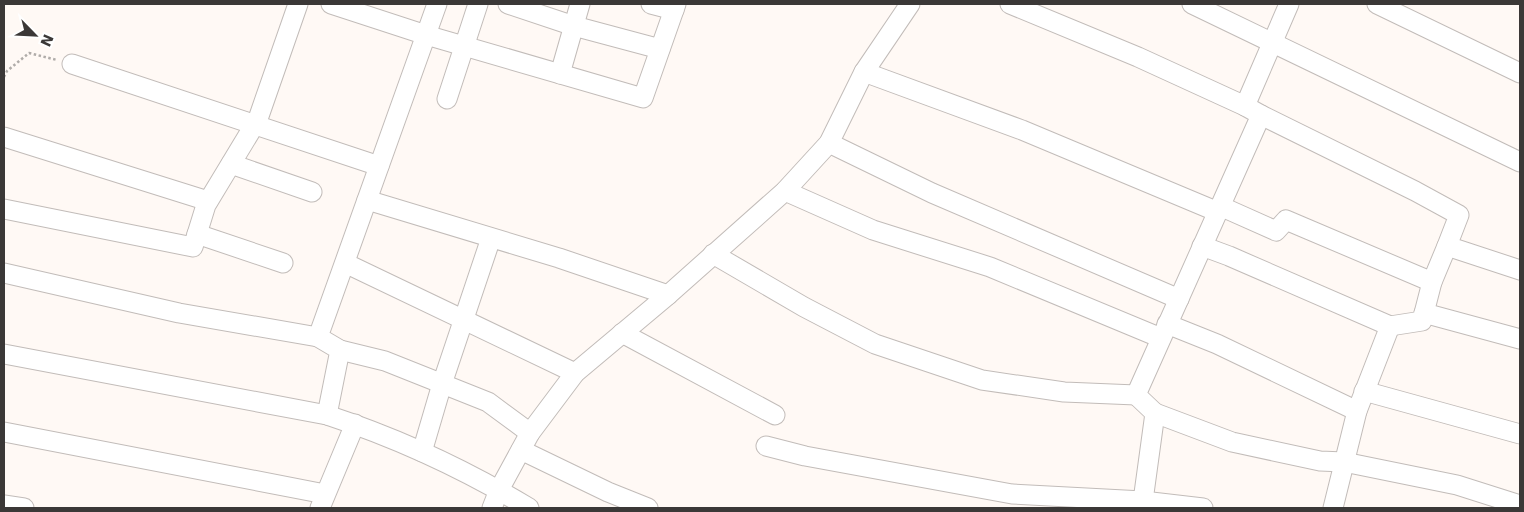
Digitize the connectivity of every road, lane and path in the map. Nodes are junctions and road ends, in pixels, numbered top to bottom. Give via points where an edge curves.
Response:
1 (298, 4) edge
2 (331, 4) edge
3 (438, 4) edge
4 (478, 4) edge
5 (508, 4) edge
6 (580, 4) edge
7 (651, 4) edge
8 (910, 4) edge
9 (1010, 4) edge
10 (1192, 4) edge
11 (1289, 4) edge
12 (1377, 4) edge
13 (675, 7) edge
14 (574, 26) junction
15 (426, 35) junction
16 (1272, 42) junction
17 (464, 46) junction
18 (660, 49) junction
19 (72, 64) joint
20 (864, 72) junction
21 (1520, 73) edge
22 (560, 74) junction
23 (4, 77) edge
24 (447, 99) dead end
25 (1245, 106) junction
26 (1261, 115) junction
27 (255, 124) junction
28 (4, 137) edge
29 (829, 143) junction
30 (1520, 162) edge
31 (231, 164) junction
32 (380, 166) junction
33 (784, 191) junction
34 (312, 192) dead end
35 (367, 200) junction
36 (208, 202) junction
37 (4, 209) edge
38 (1219, 209) junction
39 (197, 234) junction
40 (490, 238) junction
41 (1202, 246) junction
42 (1447, 246) junction
43 (713, 254) junction
44 (346, 263) junction
45 (283, 264) dead end
46 (1520, 270) edge
47 (4, 273) edge
48 (1432, 282) junction
49 (668, 296) junction
50 (1179, 299) junction
51 (1424, 313) junction
52 (464, 319) junction
53 (1390, 326) junction
54 (1164, 331) junction
55 (622, 334) junction
56 (318, 337) junction
57 (1520, 339) edge
58 (340, 350) junction
59 (4, 354) edge
60 (575, 372) junction
61 (442, 384) junction
62 (1364, 391) junction
63 (1136, 394) junction
64 (1357, 410) junction
65 (1155, 413) junction
66 (327, 415) junction
67 (775, 415) dead end
68 (355, 424) junction
69 (4, 432) edge
70 (530, 433) junction
71 (1520, 434) edge
72 (766, 446) dead end
73 (521, 450) junction
74 (422, 452) junction
75 (1344, 462) junction
76 (499, 490) junction
77 (322, 501) edge
78 (4, 504) edge
79 (1143, 505) edge
80 (1520, 505) edge
81 (24, 508) edge
82 (492, 508) edge
83 (529, 508) edge
84 (648, 508) edge
85 (1203, 508) edge
86 (1333, 508) edge

1 - 27 street
2 - 15 street
3 - 15 street
4 - 17 street
5 - 14 street
6 - 14 street
7 - 13 street
8 - 20 street
9 - 25 street via 1138,56
10 - 16 street
11 - 16 street
12 - 21 street
13 - 18 street
14 - 18 street
14 - 22 street
15 - 17 street
15 - 32 street
16 - 25 street
16 - 30 street
17 - 22 street
17 - 24 street
18 - 22 street via 643,98
19 - 23 path via 29,53
19 - 27 street
20 - 29 street
20 - 38 street via 1022,130
25 - 26 street
26 - 38 street
26 - 42 street via 1459,215
27 - 31 street
27 - 32 street
28 - 36 street
29 - 33 street
29 - 50 street via 932,193
31 - 34 street
31 - 36 street
32 - 35 street
33 - 43 street
33 - 54 street via 873,230 990,267
35 - 40 street
35 - 44 street
36 - 39 street
37 - 39 street via 193,247
38 - 41 street
38 - 48 street via 1276,231 1286,220
39 - 45 street
40 - 49 street
40 - 52 street
41 - 50 street
41 - 53 street
42 - 46 street
42 - 48 street
43 - 49 street
43 - 63 street via 875,344 982,380 1064,392
44 - 52 street
44 - 56 street
47 - 56 street via 178,313
48 - 51 street
49 - 55 street
50 - 54 street
51 - 53 street via 1422,321
51 - 57 street
52 - 60 street
52 - 61 street
53 - 62 street
54 - 63 street
54 - 64 street via 1217,344
55 - 60 street
55 - 67 street
56 - 58 street
58 - 61 street via 385,361
58 - 66 street
59 - 66 street
60 - 70 street
61 - 70 street via 488,402
61 - 74 street
62 - 64 street
62 - 71 street
63 - 65 street
64 - 75 street
65 - 75 street via 1232,442 1320,461
65 - 79 street
66 - 68 street
68 - 74 street
68 - 77 street
69 - 77 street
70 - 73 street
72 - 79 street via 1012,494
73 - 76 street
73 - 84 street
74 - 76 street
75 - 80 street via 1457,485
75 - 86 street
76 - 82 street
76 - 83 street
78 - 81 street
79 - 85 street

